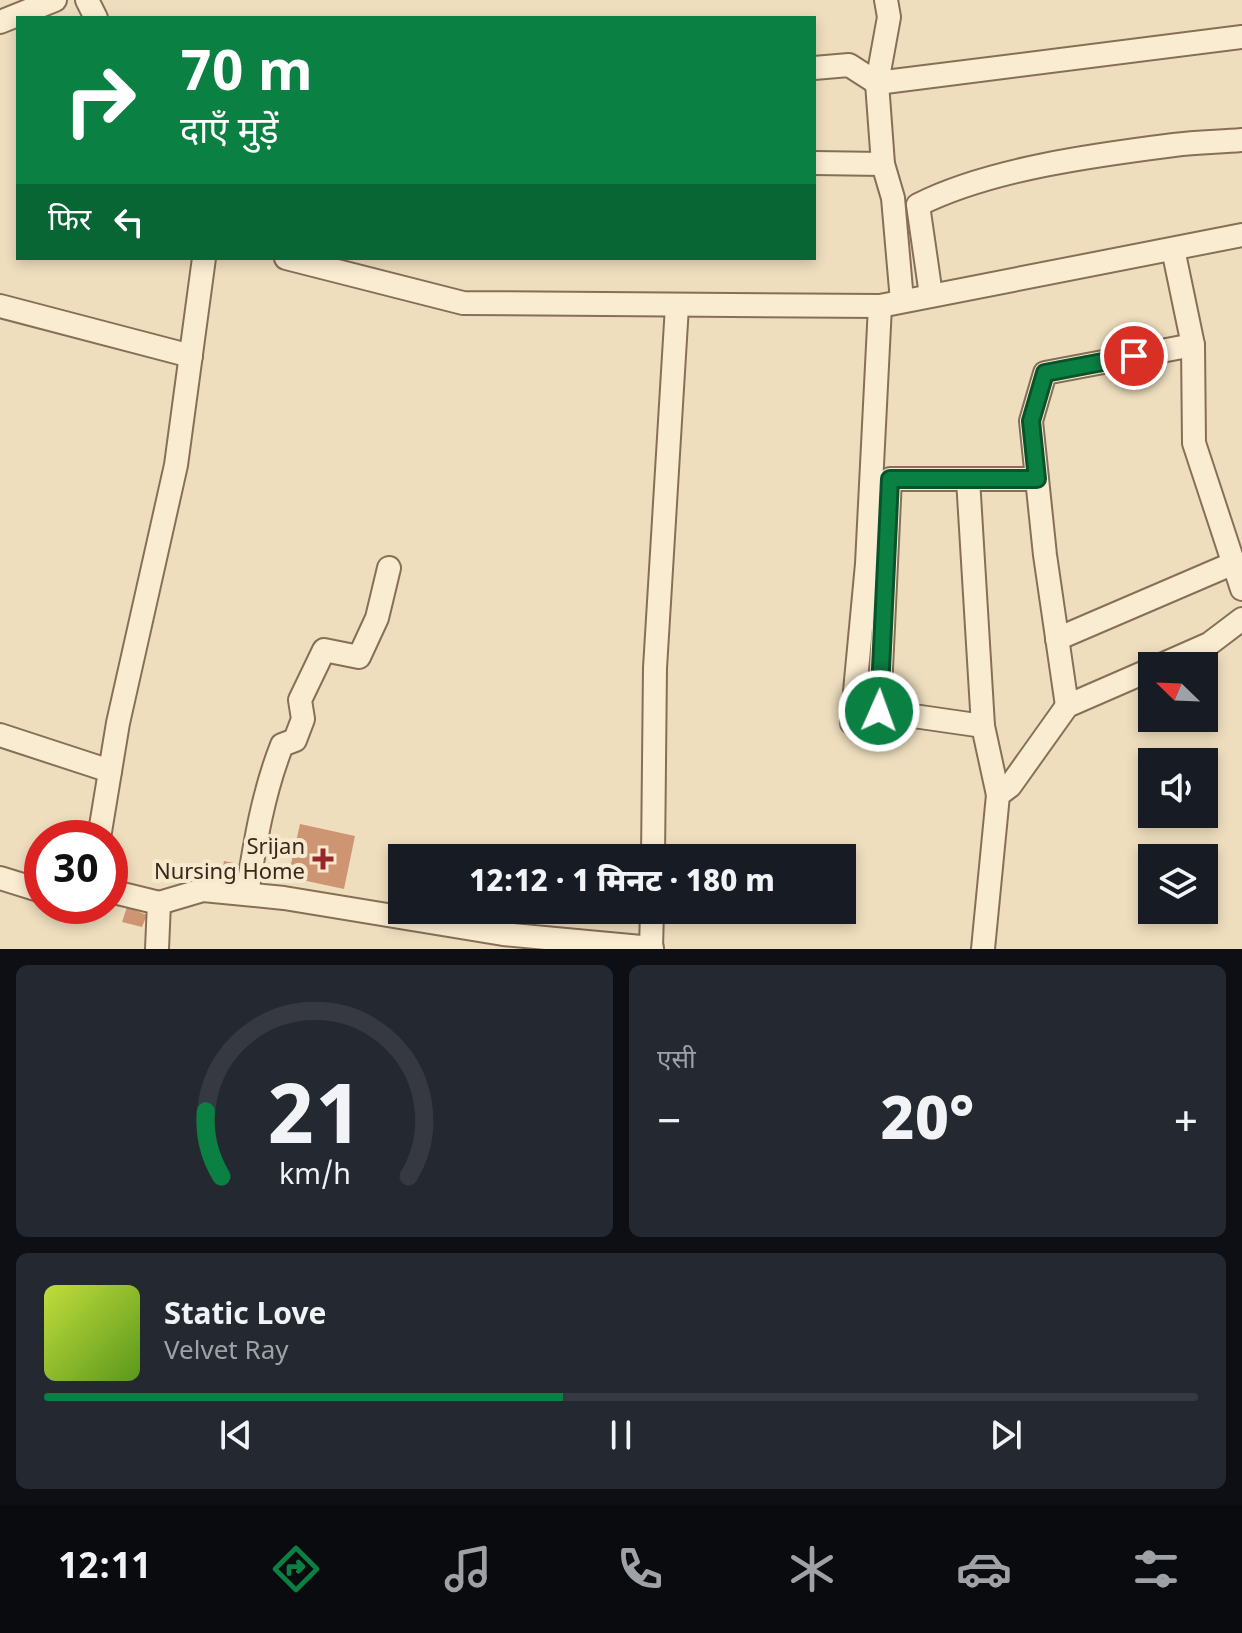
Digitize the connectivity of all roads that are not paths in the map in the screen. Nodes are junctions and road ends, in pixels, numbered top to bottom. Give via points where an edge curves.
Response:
1 (55, 0) edge
2 (886, 0) edge
3 (0, 22) edge
4 (1242, 37) edge
5 (816, 68) edge
6 (877, 83) junction
7 (1242, 140) edge
8 (816, 163) edge
9 (883, 164) junction
10 (1242, 235) edge
11 (1173, 249) junction
12 (204, 260) edge
13 (294, 260) edge
14 (931, 295) junction
15 (902, 301) junction
16 (0, 306) edge
17 (677, 306) junction
18 (880, 306) junction
19 (1193, 345) junction
20 (191, 356) junction
21 (968, 479) junction
22 (1037, 479) junction
23 (1234, 563) junction
24 (389, 568) dead end
25 (1242, 589) edge
26 (1242, 619) edge
27 (1057, 639) junction
28 (1191, 652) edge
29 (1138, 675) edge
30 (1067, 706) junction
31 (852, 723) dead end
32 (983, 726) junction
33 (0, 735) edge
34 (110, 771) junction
35 (998, 795) junction
36 (102, 820) edge
37 (653, 844) edge
38 (0, 878) edge
39 (24, 885) edge
40 (247, 894) junction
41 (128, 895) edge
42 (159, 903) junction
43 (652, 924) edge
44 (652, 948) edge
45 (157, 949) edge
46 (983, 949) edge

1 - 3 street
2 - 6 street via 889,17
4 - 6 street
5 - 6 street via 849,65
6 - 9 street
7 - 14 street via 1176,144 1036,168 946,191 918,205
8 - 9 street
9 - 15 street via 893,198
10 - 11 street
11 - 14 street
11 - 19 street
12 - 20 street
13 - 17 street via 463,303
14 - 15 street
15 - 18 street
16 - 20 street
17 - 18 street
17 - 37 street via 655,668
18 - 31 street via 867,564
19 - 22 street via 1045,373 1031,421
19 - 23 street via 1194,443
20 - 34 street via 176,465
21 - 22 street
21 - 32 street
21 - 32 street via 890,479 879,711
22 - 27 street
23 - 25 street
23 - 27 street
24 - 40 street via 377,618 359,657 324,650 300,700 303,719 295,740 282,745 272,773
26 - 28 street
27 - 30 street
29 - 30 street
30 - 35 street
32 - 35 street
33 - 34 street
34 - 36 street
35 - 46 street
38 - 39 street
40 - 42 street via 203,890
40 - 44 street via 503,934
41 - 42 street
42 - 45 street
43 - 44 street

